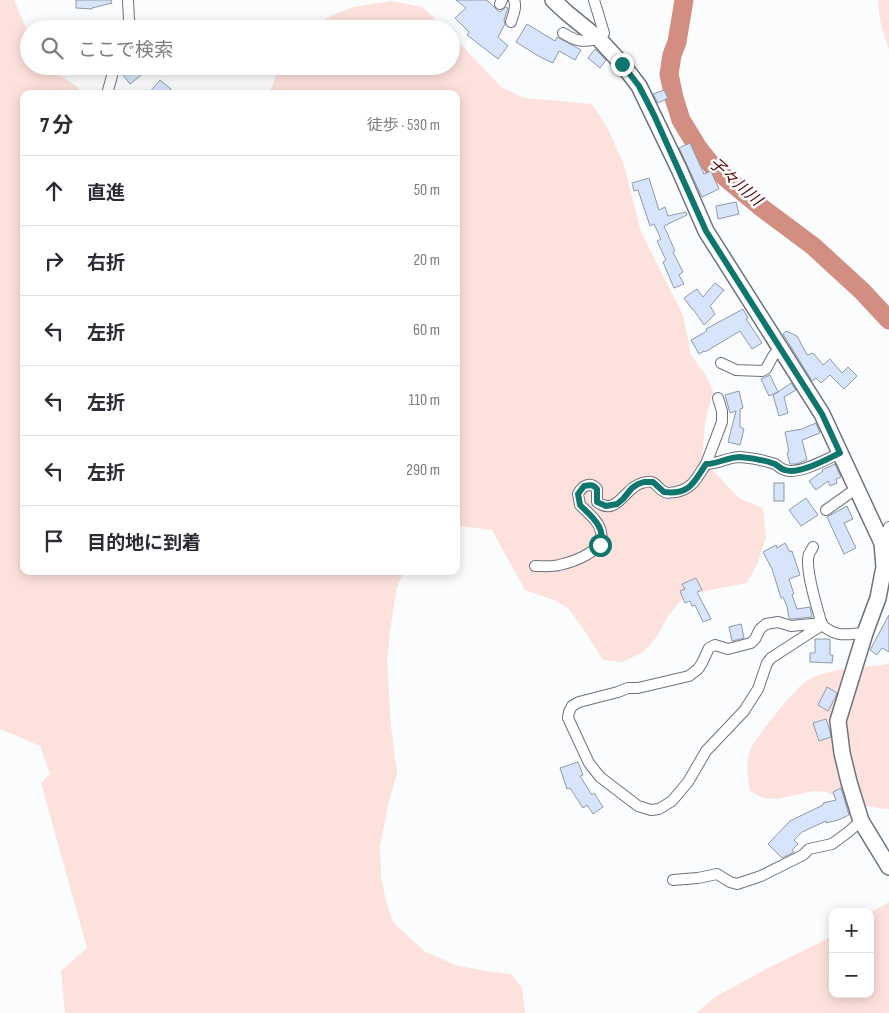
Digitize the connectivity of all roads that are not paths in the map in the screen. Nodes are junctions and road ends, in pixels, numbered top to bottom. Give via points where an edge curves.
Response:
1 (128, 0) edge
2 (514, 0) edge
3 (554, 0) edge
4 (594, 0) edge
5 (129, 20) edge
6 (511, 22) dead end
7 (563, 33) dead end
8 (599, 39) junction
9 (112, 75) edge
10 (108, 90) edge
11 (780, 348) junction
12 (721, 363) dead end
13 (718, 398) dead end
14 (840, 453) junction
15 (706, 464) junction
16 (856, 488) junction
17 (826, 510) dead end
18 (889, 527) edge
19 (882, 543) junction
20 (813, 547) dead end
21 (535, 566) dead end
22 (886, 567) edge
23 (822, 624) junction
24 (865, 633) junction
25 (861, 821) junction
26 (889, 867) edge
27 (673, 880) dead end

1 - 5 street
2 - 6 street
3 - 8 street
4 - 8 street via 604,33
7 - 8 street via 581,42
8 - 11 street via 639,86 706,231
9 - 10 street
11 - 12 street via 762,371 736,370
11 - 14 street via 822,414
13 - 15 street via 722,422
14 - 15 street via 789,471 761,460 742,457
14 - 16 street
15 - 21 street via 686,490 664,492 653,482 644,482 612,505 597,502 597,489 590,484 584,486 578,494 578,501 598,524 602,534 600,545 584,556 558,566
16 - 17 street
16 - 19 street
18 - 19 street
19 - 22 street
20 - 23 street via 809,554 809,568
22 - 24 street
23 - 23 street via 766,624 751,643 728,649 715,645 709,648 698,669 689,676 579,702 572,706 568,718 600,777 638,806 659,809 672,801 688,782 706,751 744,711 771,658
23 - 24 street via 830,632
24 - 25 street via 838,720 842,753
25 - 26 street
25 - 27 street via 832,844 809,850 761,876 737,884 717,874

